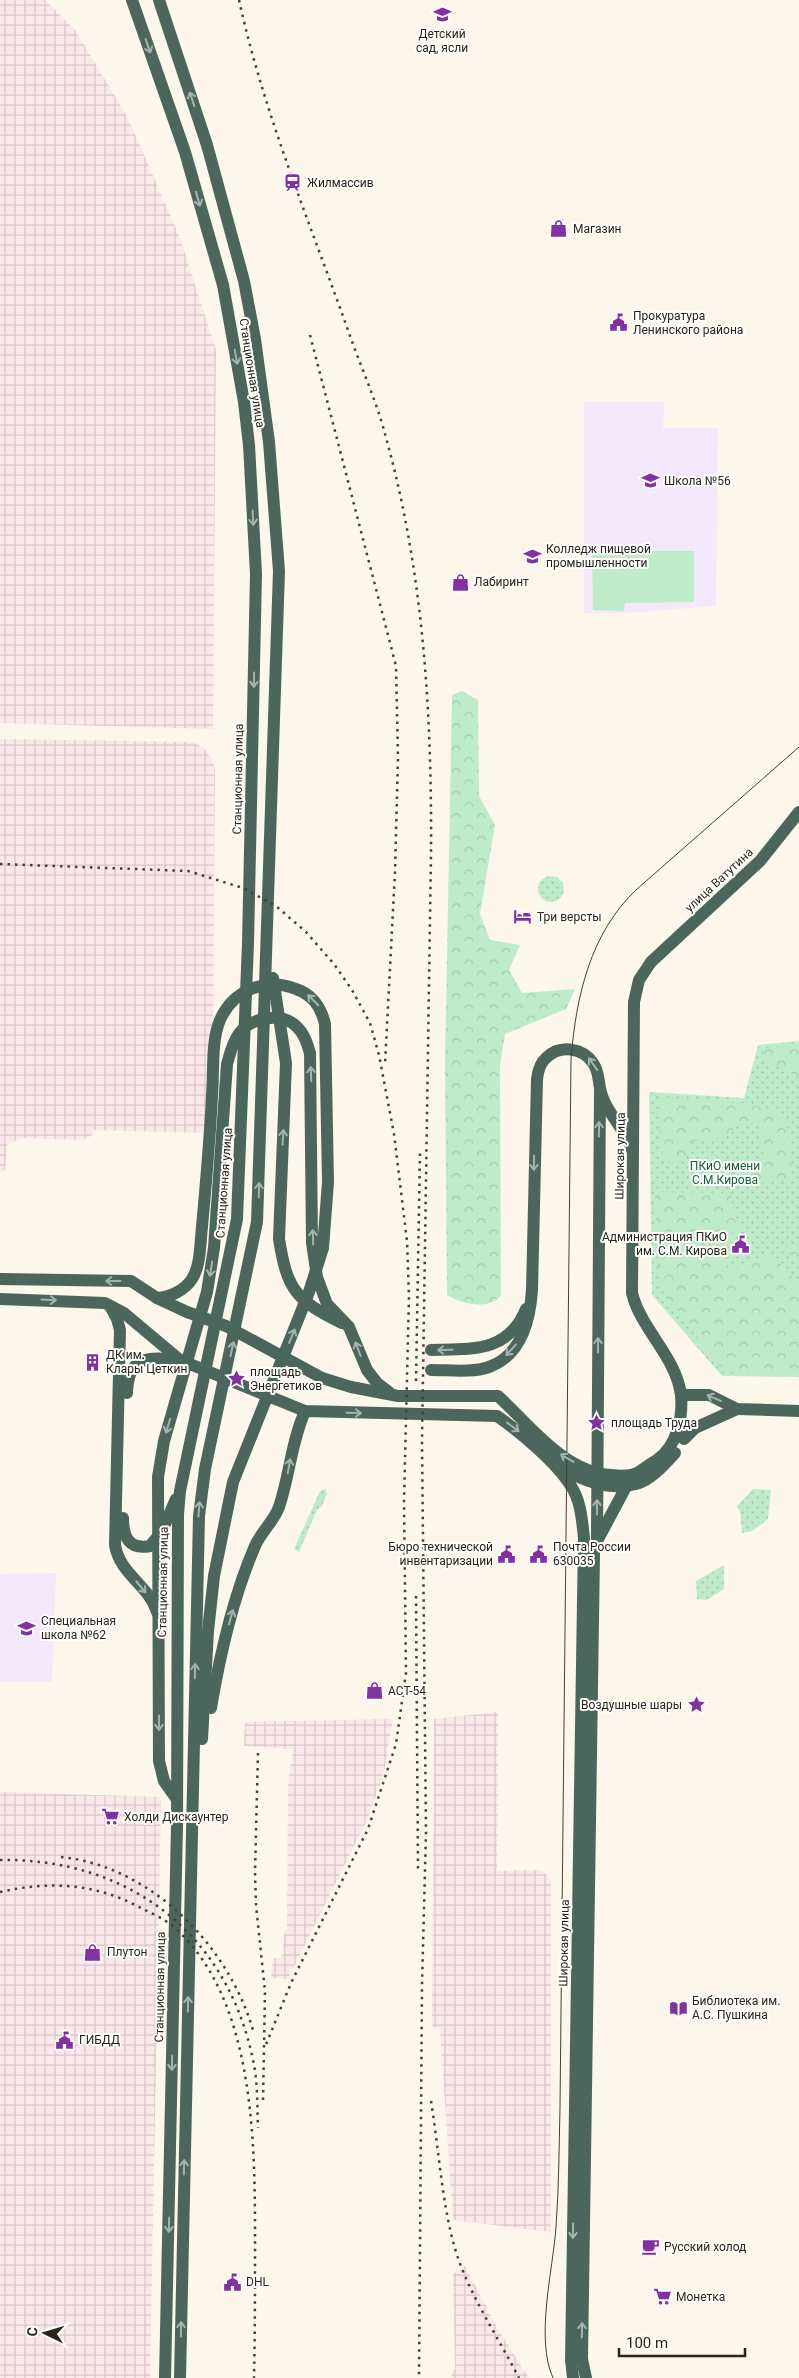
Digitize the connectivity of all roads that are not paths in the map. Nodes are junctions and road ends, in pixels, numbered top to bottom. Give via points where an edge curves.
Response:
1 (132, 0) edge
2 (159, 0) edge
3 (799, 812) edge
4 (267, 943) junction
5 (651, 962) joint
6 (600, 1089) junction
7 (634, 1155) junction
8 (0, 1279) edge
9 (532, 1290) junction
10 (157, 1298) junction
11 (0, 1299) edge
12 (108, 1304) junction
13 (349, 1327) junction
14 (431, 1350) dead end
15 (180, 1360) junction
16 (431, 1370) dead end
17 (685, 1394) junction
18 (393, 1395) junction
19 (737, 1409) junction
20 (305, 1411) junction
21 (799, 1411) edge
22 (684, 1439) junction
23 (548, 1460) junction
24 (627, 1485) junction
25 (180, 1491) junction
26 (159, 1622) junction
27 (202, 1750) junction
28 (176, 1798) junction
29 (589, 1840) junction
30 (191, 1861) junction
31 (176, 1862) junction
32 (165, 2378) edge
33 (180, 2378) edge
34 (573, 2378) edge
35 (586, 2378) edge

1 -> 25 main road, Станционная улица via 185,152 223,285 248,437 256,574 248,943 237,1219
4 -> 2 main road, Станционная улица via 278,572 270,442 256,339 244,281 207,145
3 - 5 main road, улица Ватутина via 760,861
13 -> 4 main road via 320,1312 288,1282 279,1239 286,1063
30 -> 4 main road, Станционная улица via 200,1494 257,1222
5 - 7 main road, Широкая улица via 639,980 634,1002
6 - 7 main road
6 -> 9 main road via 598,1071 583,1052 559,1050 547,1057 539,1068
29 -> 6 main road via 596,1801
7 - 17 main road, Широкая улица via 632,1293 636,1308 661,1346 681,1368
10 -> 8 main road via 131,1281
9 -> 14 main road via 518,1324 500,1341 479,1349
9 -> 16 main road via 530,1315 524,1333 516,1347 502,1360 474,1370
10 - 18 main road via 226,1326 322,1378
27 -> 10 main road via 214,1576 233,1482 309,1292 323,1248 327,1211 326,1024 317,1002 305,992 289,986 257,986 242,993 229,1005 220,1021 199,1257 192,1279 184,1288
11 -> 12 main road
12 - 15 main road via 124,1313
12 -> 26 main road via 118,1319 120,1330 115,1546 120,1565 154,1603
18 -> 13 main road via 367,1370
13 -> 26 main road via 327,1304 317,1277 312,1243 310,1053 305,1036 296,1025 284,1019 257,1020 238,1034 227,1064 214,1248 202,1311 164,1441 158,1492
15 - 20 main road
15 - 25 main road via 141,1360 130,1371 127,1381 124,1512 127,1541 134,1546 150,1546 161,1533
17 -> 18 main road via 669,1449 636,1473 618,1476 588,1471 553,1450 498,1396
19 -> 17 main road via 709,1395
17 - 22 main road via 688,1424
19 - 21 main road
19 - 22 main road via 695,1428
20 -> 23 main road via 497,1416
27 -> 20 main road via 216,1674 232,1615 255,1544 277,1511 296,1433
22 - 24 main road via 664,1466 637,1484
23 - 24 main road via 587,1482
23 -> 34 main road, Широкая улица via 572,1486 581,1509 584,1538
24 - 29 main road, Широкая улица via 596,1543 594,1554
25 - 28 main road, Станционная улица
26 -> 28 main road via 159,1761 164,1781
27 - 30 main road via 198,1832
28 - 31 main road, Станционная улица
35 -> 29 main road, Широкая улица via 582,2359
30 - 31 main road
33 -> 30 main road, Станционная улица
31 -> 32 main road, Станционная улица

